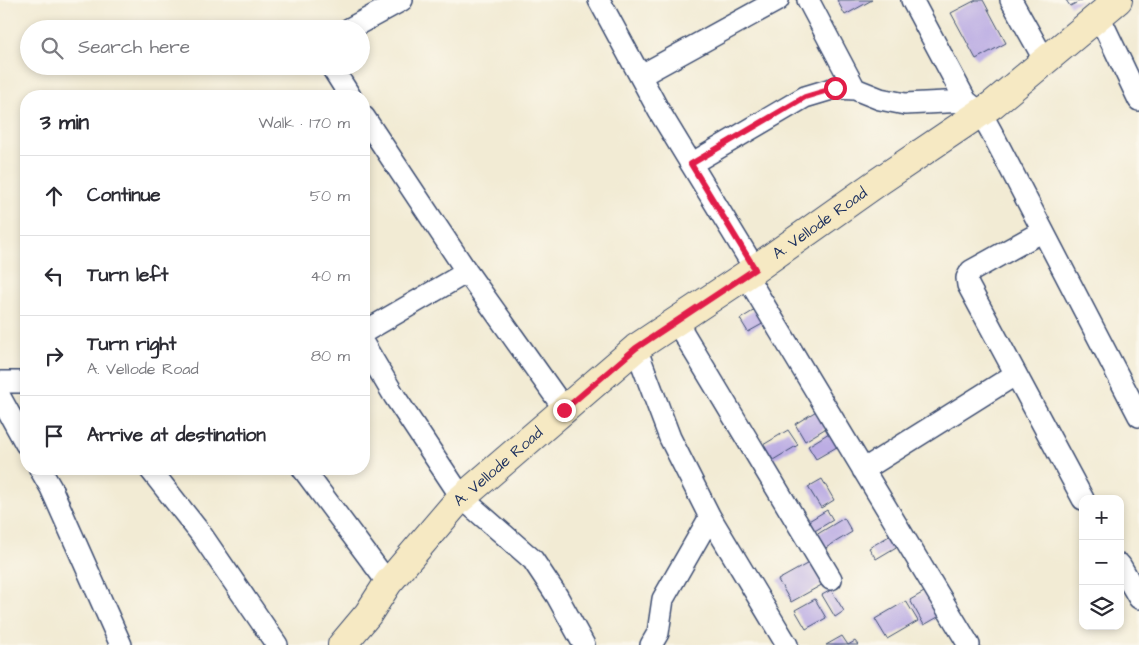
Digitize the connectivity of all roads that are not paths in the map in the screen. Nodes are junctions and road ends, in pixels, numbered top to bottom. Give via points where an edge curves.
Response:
1 (402, 0) edge
2 (599, 0) edge
3 (778, 0) edge
4 (808, 0) edge
5 (912, 0) edge
6 (1011, 0) edge
7 (1112, 5) edge
8 (365, 20) edge
9 (1046, 61) junction
10 (337, 75) edge
11 (640, 76) junction
12 (855, 89) junction
13 (346, 90) edge
14 (1139, 100) edge
15 (973, 107) junction
16 (370, 126) edge
17 (691, 164) junction
18 (1043, 231) junction
19 (467, 272) junction
20 (750, 272) junction
21 (676, 321) junction
22 (370, 329) edge
23 (636, 348) junction
24 (370, 355) edge
25 (1016, 374) junction
26 (0, 382) edge
27 (20, 382) edge
28 (0, 397) edge
29 (564, 410) junction
30 (1139, 416) edge
31 (20, 433) edge
32 (863, 470) junction
33 (43, 475) edge
34 (155, 475) edge
35 (307, 475) edge
36 (1081, 495) edge
37 (462, 498) junction
38 (710, 517) junction
39 (1124, 572) edge
40 (831, 579) dead end
41 (388, 583) junction
42 (1139, 598) edge
43 (658, 641) edge
44 (121, 645) edge
45 (277, 645) edge
46 (342, 645) edge
47 (584, 645) edge
48 (786, 645) edge
49 (969, 645) edge

1 - 8 street
2 - 11 street
3 - 11 street
4 - 12 street
5 - 15 street
6 - 9 street
7 - 9 main road, A. Vellode Road
7 - 14 street
9 - 15 main road, A. Vellode Road
10 - 13 street
11 - 17 street
12 - 15 street via 905,104
12 - 17 street via 835,88 805,97
15 - 18 street
15 - 20 main road, A. Vellode Road via 878,182
16 - 19 street
17 - 20 street
18 - 25 street via 971,270 967,278
18 - 30 street
19 - 22 street
19 - 29 street
20 - 21 main road, A. Vellode Road
20 - 32 street
21 - 23 main road, A. Vellode Road
21 - 40 street
23 - 29 main road, A. Vellode Road
23 - 38 street via 670,438
24 - 37 street
25 - 32 street
25 - 36 street
26 - 27 street
28 - 31 street
29 - 37 main road, A. Vellode Road
32 - 49 street
33 - 44 street
34 - 45 street via 201,534
35 - 41 street
37 - 41 main road, A. Vellode Road
37 - 47 street via 533,560
38 - 43 street via 663,599
38 - 48 street
39 - 42 street
41 - 46 main road, A. Vellode Road

